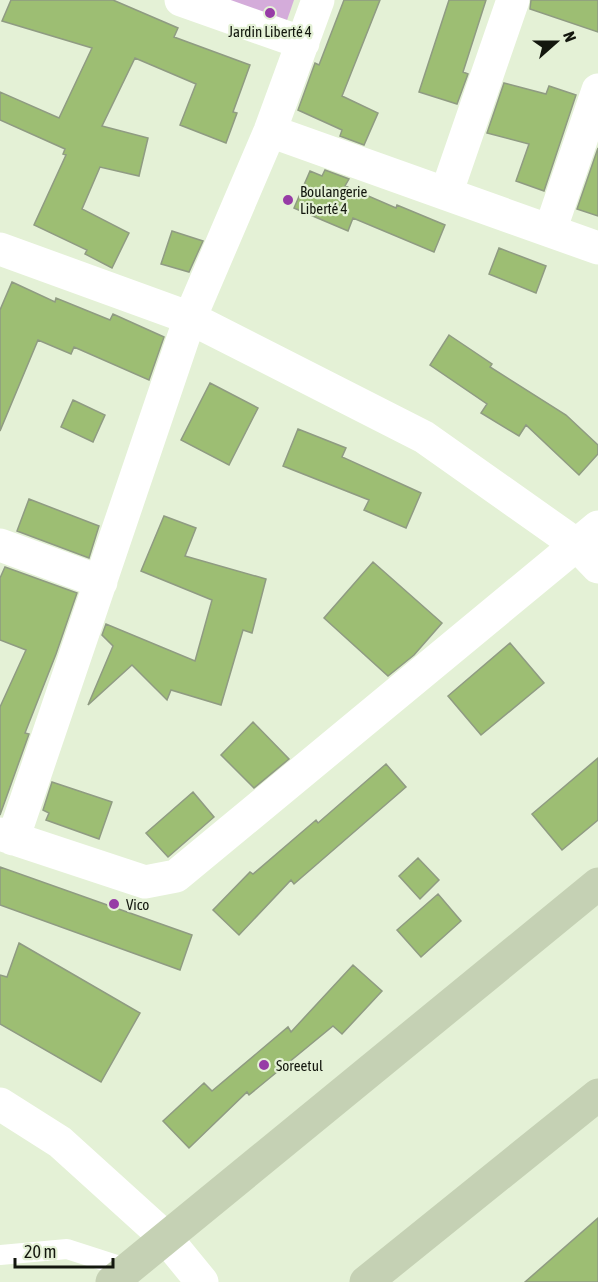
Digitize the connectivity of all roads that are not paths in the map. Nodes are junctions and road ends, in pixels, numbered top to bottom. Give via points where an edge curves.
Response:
1 (181, 0) edge
2 (318, 0) edge
3 (513, 0) edge
4 (303, 43) junction
5 (598, 90) edge
6 (270, 131) junction
7 (446, 194) junction
8 (550, 231) junction
9 (598, 248) edge
10 (0, 249) edge
11 (190, 318) junction
12 (0, 546) edge
13 (591, 546) edge
14 (101, 582) junction
15 (6, 836) edge
16 (598, 884) edge
17 (598, 1095) edge
18 (0, 1104) edge
19 (166, 1238) junction
20 (0, 1255) edge
21 (121, 1275) edge
22 (202, 1282) edge
23 (366, 1282) edge

1 - 4 street
2 - 4 street
3 - 7 street
4 - 6 street
5 - 8 street
6 - 7 street
6 - 11 street
7 - 8 street
8 - 9 street
10 - 11 street
11 - 13 street via 424,437
11 - 14 street
12 - 14 street
13 - 15 street via 176,876 145,882
14 - 15 street
16 - 19 street
17 - 23 street
18 - 19 street via 60,1142
19 - 21 street
19 - 22 street
20 - 21 lane via 67,1249

